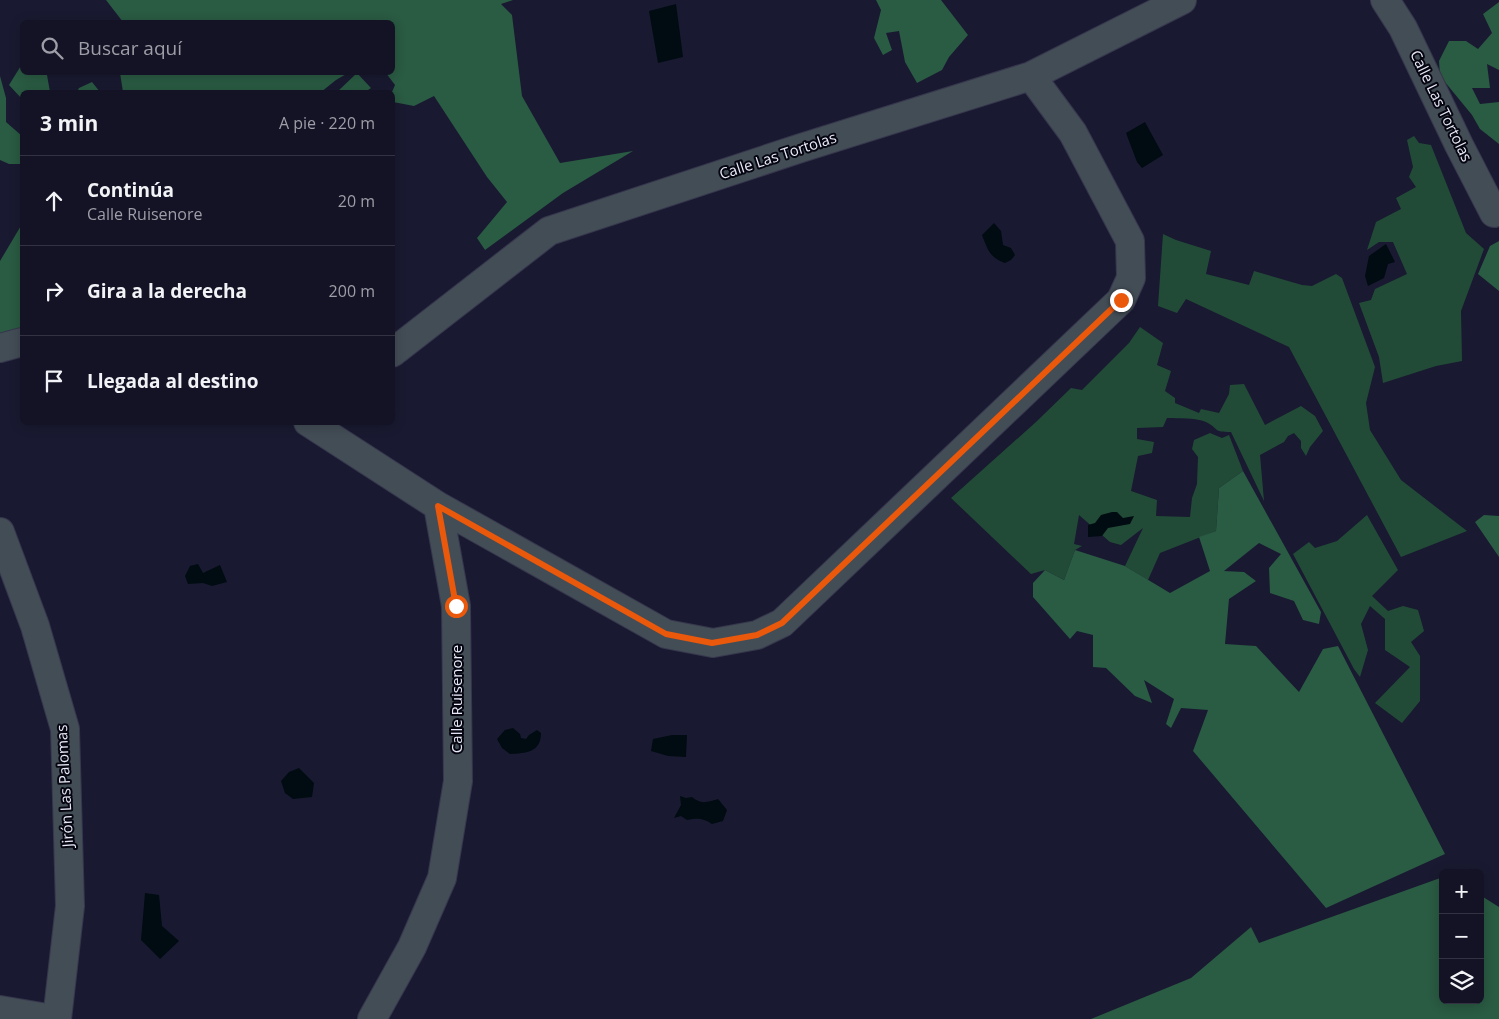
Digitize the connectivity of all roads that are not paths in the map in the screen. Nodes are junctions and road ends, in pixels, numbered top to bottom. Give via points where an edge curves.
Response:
1 (1182, 0) edge
2 (1385, 0) edge
3 (1031, 76) junction
4 (1494, 214) dead end
5 (20, 343) edge
6 (0, 348) edge
7 (395, 349) edge
8 (317, 425) edge
9 (438, 506) junction
10 (0, 532) edge
11 (0, 1010) edge
12 (55, 1019) edge
13 (372, 1019) edge

1 - 3 street, Calle Las Tortolas
2 - 4 street, Calle Las Tortolas via 1403,28
3 - 7 street, Calle Las Tortolas via 550,231
3 - 9 street via 1073,133 1130,241 1131,278 1121,300 782,623 757,635 712,643 666,634
5 - 6 street
8 - 9 street
9 - 13 street, Calle Ruisenore via 456,606 458,781 442,878 412,947
10 - 12 street, Jirón Las Palomas via 35,626 65,728 70,906
11 - 12 street

